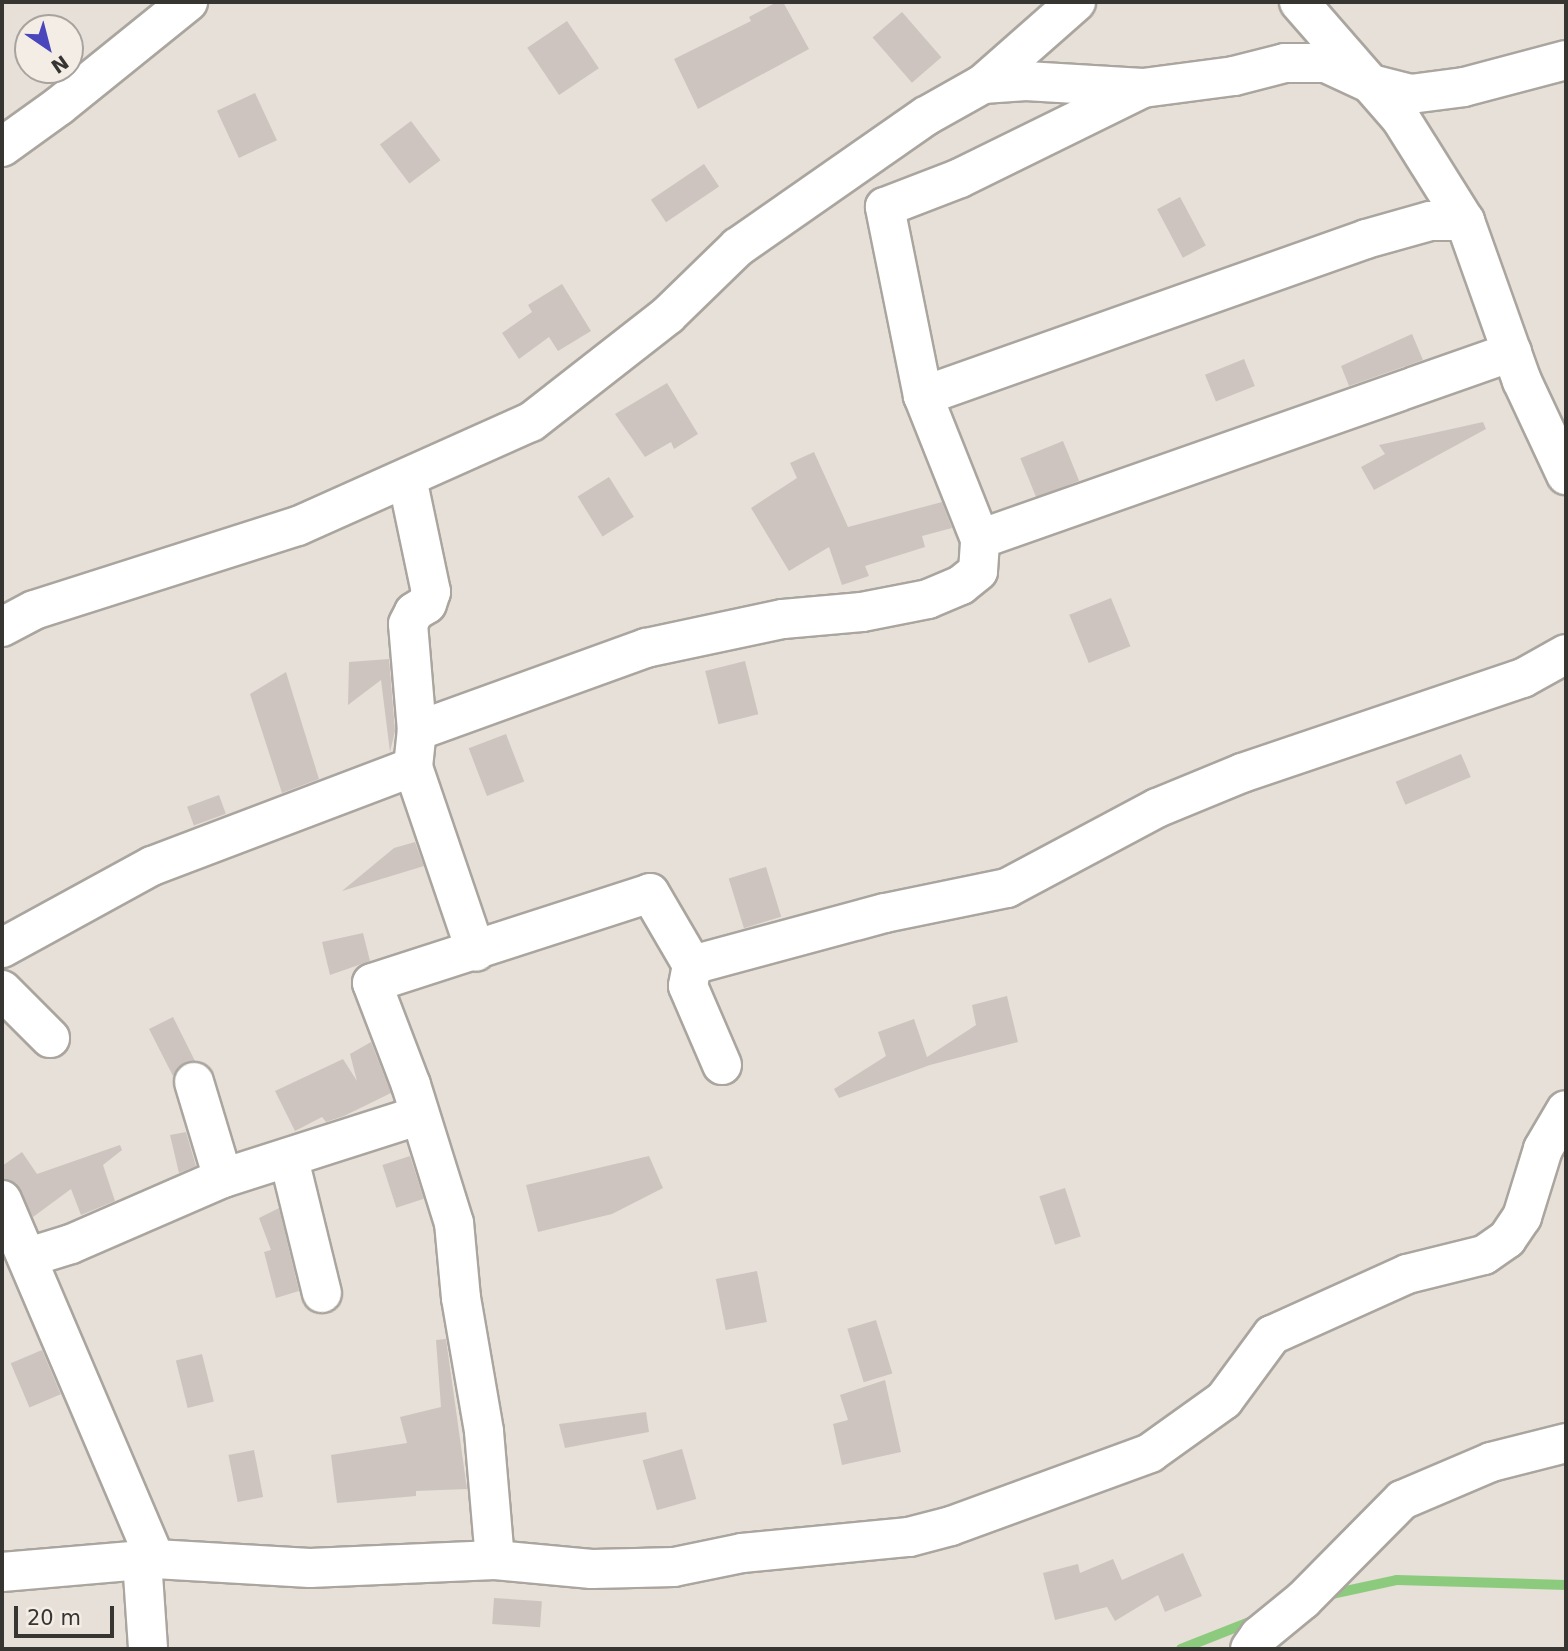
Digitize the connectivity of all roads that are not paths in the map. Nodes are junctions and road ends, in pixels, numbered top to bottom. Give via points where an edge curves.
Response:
1 (188, 2) edge
2 (1076, 2) edge
3 (1299, 2) edge
4 (1566, 60) edge
5 (983, 84) junction
6 (1371, 84) junction
7 (1143, 88) junction
8 (2, 147) edge
9 (1465, 221) junction
10 (1512, 352) junction
11 (923, 396) junction
12 (1566, 475) edge
13 (407, 478) junction
14 (980, 539) junction
15 (2, 627) edge
16 (1566, 654) edge
17 (415, 749) junction
18 (2, 948) edge
19 (476, 952) junction
20 (692, 965) junction
21 (2, 990) edge
22 (50, 1038) dead end
23 (722, 1065) dead end
24 (194, 1082) dead end
25 (1566, 1110) edge
26 (417, 1116) junction
27 (289, 1159) junction
28 (223, 1178) junction
29 (2, 1200) edge
30 (29, 1257) junction
31 (322, 1293) dead end
32 (1566, 1443) edge
33 (148, 1560) junction
34 (495, 1560) junction
35 (2, 1572) edge
36 (148, 1649) edge
37 (1250, 1649) edge

1 - 8 street
2 - 5 street
3 - 6 street
4 - 6 street via 1464,87 1411,94
5 - 7 street via 1026,81
5 - 13 street via 926,116 738,247 668,315 531,422
6 - 7 street via 1326,63 1285,63 1234,76
6 - 9 street via 1401,119
7 - 11 street via 960,178 885,207
9 - 10 street
9 - 11 street via 1430,221 1366,239
10 - 12 street
10 - 14 street
11 - 14 street
13 - 15 street via 298,526 34,610
13 - 17 street via 431,592 427,604 414,612 408,624
14 - 17 street via 978,571 961,585 929,598 862,612 783,619 646,648
16 - 20 street via 1523,678 1242,773 1157,808 1007,888 885,913
17 - 18 street via 152,866
17 - 19 street
19 - 20 street via 650,893
19 - 26 street via 372,983 411,1085
20 - 23 street via 688,986
21 - 22 street
24 - 28 street
25 - 34 street via 1543,1149 1533,1188 1507,1239 1484,1255 1407,1274 1272,1335 1224,1400 1150,1454 909,1537 742,1553 674,1567 592,1569
26 - 27 street
26 - 34 street via 454,1223 461,1298 484,1431
27 - 28 street
27 - 31 street
28 - 30 street via 71,1244
29 - 30 street
30 - 33 street
32 - 37 street via 1491,1462 1402,1500
33 - 34 street via 310,1568
33 - 35 street
33 - 36 street

